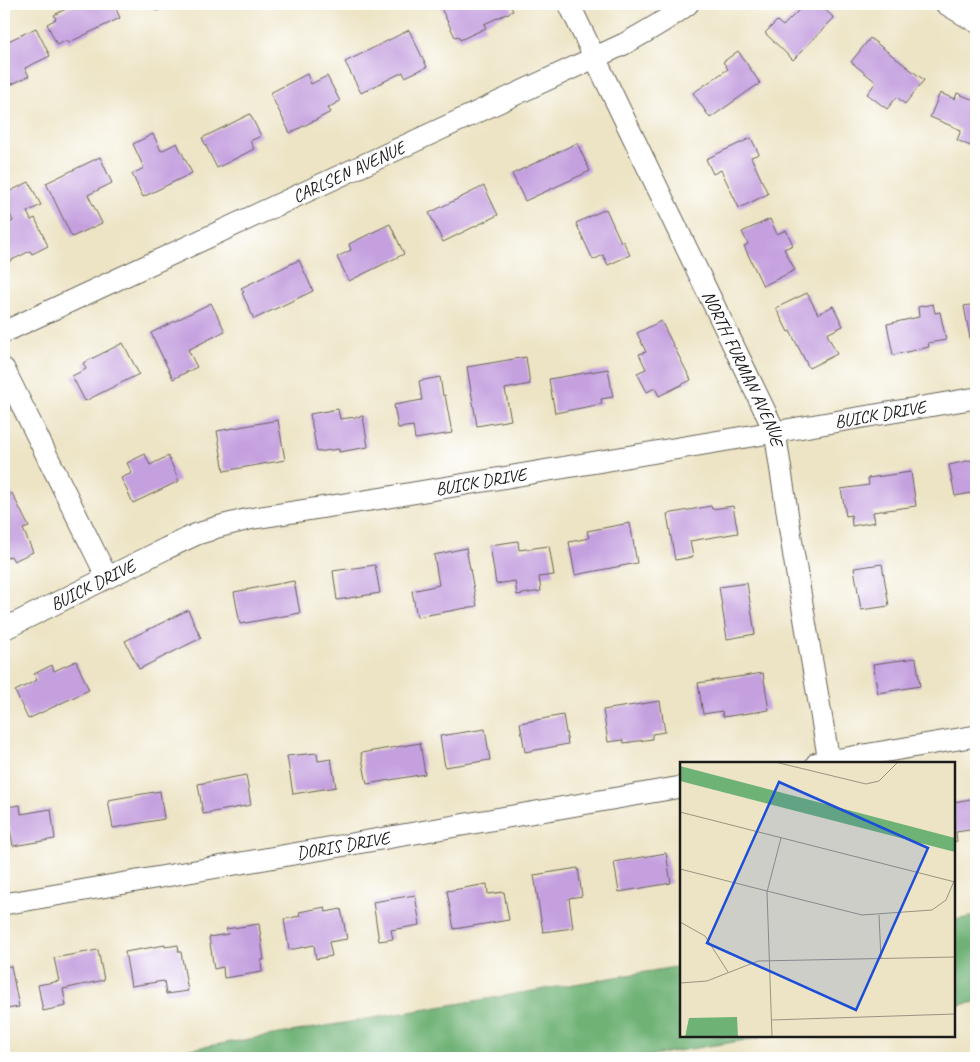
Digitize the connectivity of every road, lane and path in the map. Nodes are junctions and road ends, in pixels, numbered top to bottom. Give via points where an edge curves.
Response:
1 (569, 4) edge
2 (688, 4) edge
3 (946, 4) edge
4 (976, 22) edge
5 (595, 57) junction
6 (4, 332) edge
7 (4, 369) edge
8 (976, 398) edge
9 (775, 432) junction
10 (107, 577) junction
11 (4, 629) edge
12 (976, 736) edge
13 (823, 762) edge
14 (680, 787) edge
15 (4, 904) edge

1 - 5 street, NORTH FURMAN AVENUE
2 - 5 street, CARLSEN AVENUE via 653,28
3 - 4 street
5 - 6 street, CARLSEN AVENUE
5 - 9 street, NORTH FURMAN AVENUE
7 - 10 street
8 - 9 street, BUICK DRIVE
9 - 10 street, BUICK DRIVE via 249,519 197,534
9 - 13 street, NORTH FURMAN AVENUE
10 - 11 street, BUICK DRIVE
12 - 13 street
14 - 15 street, DORIS DRIVE

